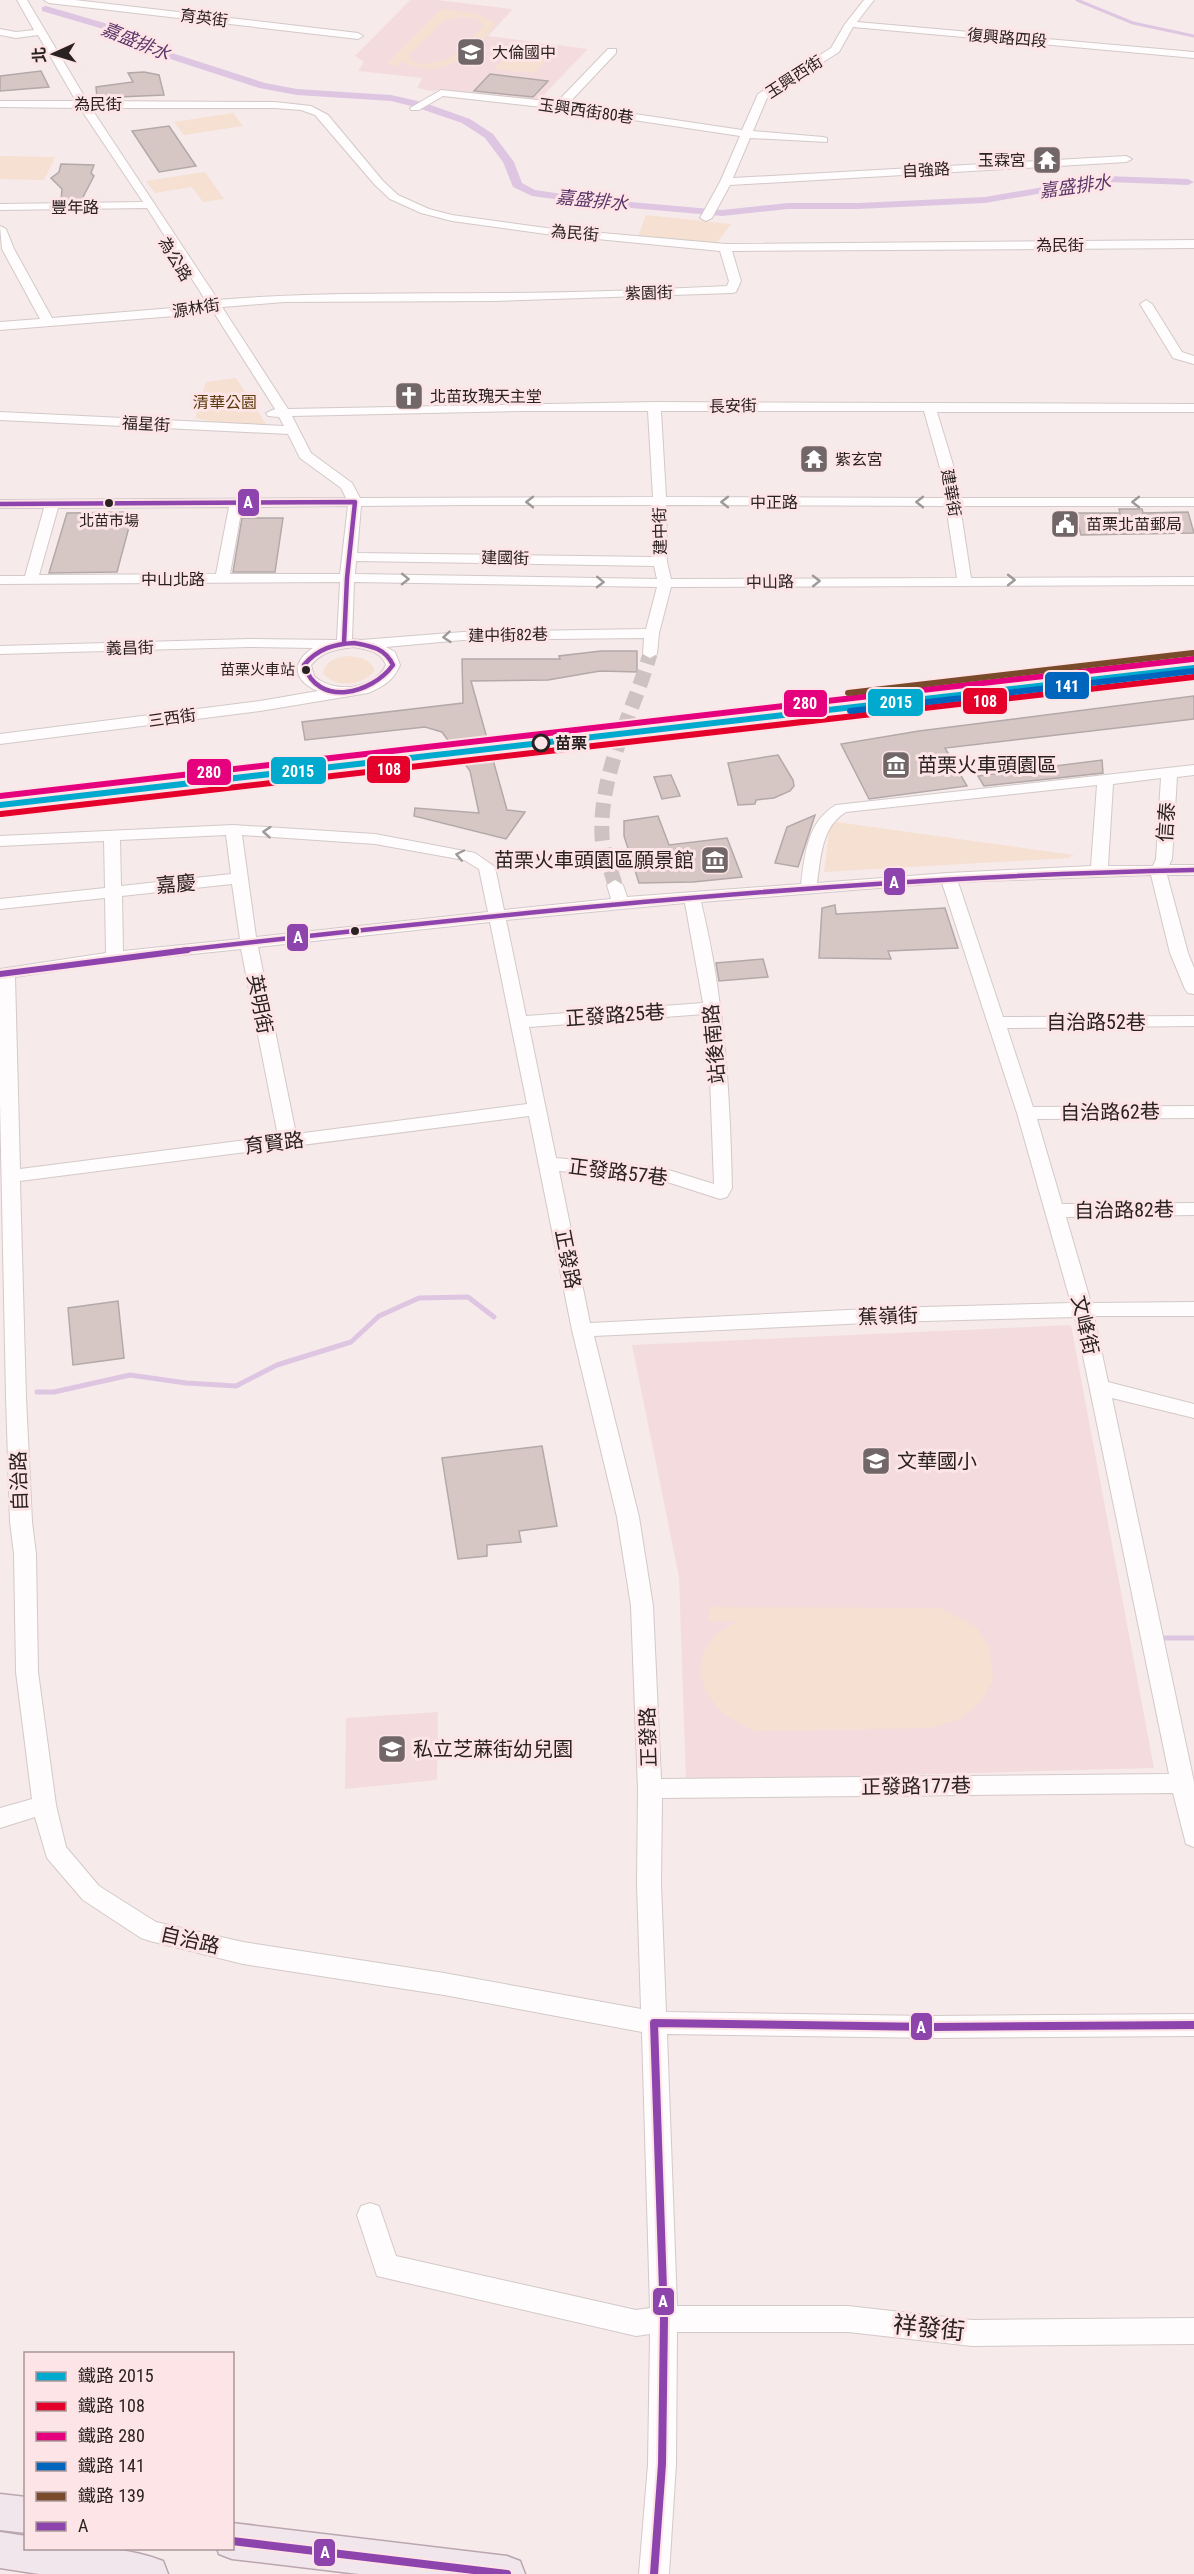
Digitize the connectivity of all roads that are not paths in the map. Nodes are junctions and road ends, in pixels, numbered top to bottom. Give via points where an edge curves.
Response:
1 (11, 0) edge
2 (22, 0) edge
3 (49, 0) edge
4 (869, 0) edge
5 (850, 24) junction
6 (0, 32) edge
7 (36, 32) junction
8 (358, 36) dead end
9 (612, 51) dead end
10 (1194, 56) edge
11 (0, 104) edge
12 (78, 104) junction
13 (560, 106) junction
14 (415, 108) dead end
15 (746, 134) junction
16 (823, 140) dead end
17 (1126, 159) dead end
18 (726, 182) junction
19 (147, 206) junction
20 (0, 207) edge
21 (706, 218) dead end
22 (0, 229) edge
23 (1194, 244) edge
24 (726, 248) junction
25 (522, 296) joint
26 (209, 304) junction
27 (1146, 304) dead end
28 (48, 322) junction
29 (0, 326) edge
30 (1194, 360) edge
31 (654, 406) junction
32 (930, 408) junction
33 (1194, 408) edge
34 (278, 412) junction
35 (0, 416) edge
36 (286, 430) junction
37 (355, 502) junction
38 (660, 502) junction
39 (953, 502) junction
40 (1194, 502) edge
41 (0, 504) edge
42 (52, 504) junction
43 (236, 504) junction
44 (349, 557) junction
45 (660, 562) junction
46 (347, 578) junction
47 (30, 579) junction
48 (222, 579) junction
49 (0, 580) edge
50 (964, 580) junction
51 (1194, 581) edge
52 (665, 583) junction
53 (652, 633) junction
54 (261, 644) junction
55 (340, 644) junction
56 (363, 644) junction
57 (0, 650) edge
58 (650, 654) tunnel mouth
59 (304, 665) junction
60 (343, 691) junction
61 (0, 739) edge
62 (1194, 770) edge
63 (1169, 773) junction
64 (1105, 778) junction
65 (233, 830) junction
66 (112, 836) junction
67 (0, 841) edge
68 (1194, 870) edge
69 (1099, 871) junction
70 (1158, 871) junction
71 (239, 878) junction
72 (948, 878) junction
73 (615, 885) tunnel mouth
74 (808, 890) junction
75 (113, 891) junction
76 (692, 897) junction
77 (620, 903) junction
78 (0, 904) edge
79 (496, 916) junction
80 (249, 944) junction
81 (115, 957) junction
82 (3, 974) edge
83 (1194, 989) edge
84 (711, 1008) junction
85 (1194, 1021) edge
86 (519, 1022) junction
87 (998, 1023) junction
88 (536, 1110) junction
89 (1194, 1112) edge
90 (1026, 1113) junction
91 (288, 1141) junction
92 (549, 1164) junction
93 (11, 1176) junction
94 (720, 1193) joint
95 (1194, 1209) edge
96 (1053, 1210) junction
97 (1083, 1309) junction
98 (1194, 1309) edge
99 (582, 1330) junction
100 (1099, 1387) junction
101 (10, 1397) edge
102 (1194, 1411) edge
103 (1182, 1783) junction
104 (650, 1789) junction
105 (44, 1805) junction
106 (0, 1818) edge
107 (1194, 1837) edge
108 (654, 2023) junction
109 (1194, 2025) edge
110 (370, 2215) dead end
111 (664, 2319) junction
112 (1194, 2331) edge
113 (0, 2512) edge
114 (24, 2515) edge
115 (234, 2541) edge
116 (0, 2550) edge
117 (150, 2574) edge
118 (507, 2574) edge
119 (654, 2574) edge

1 - 7 street, 為公路
2 - 7 street, 為公路
3 - 8 street, 育英街
4 - 5 street
5 - 10 street, 復興路四段
5 - 15 street, 玉興西街 via 835,50 762,96
6 - 7 street
7 - 12 street, 為公路
9 - 13 street
11 - 12 street, 為民街
12 - 19 street, 為公路
12 - 24 street, 為民街 via 306,108 324,117 394,197 425,211 546,231
13 - 14 street, 玉興西街80巷 via 441,93
13 - 15 street, 玉興西街80巷
15 - 16 street, 玉興西街80巷
15 - 18 street, 玉興西街
17 - 18 street, 自強路
18 - 21 street, 玉興西街
19 - 20 street, 豐年路
19 - 26 street, 為公路
22 - 28 street
23 - 24 street, 為民街
24 - 25 street, 紫園街 via 735,281 732,289
25 - 26 street, 源林街 via 393,293
26 - 28 street, 源林街 via 187,311
26 - 34 street, 為公路
27 - 30 street via 1177,355
28 - 29 street, 源林街
31 - 32 street, 長安街
31 - 34 street, 長安街
31 - 38 street, 建中街
32 - 33 street, 長安街
32 - 39 street, 建華街
34 - 36 street, 為公路
35 - 36 street, 福星街
36 - 37 street, 為公路 via 306,470 328,488
38 -> 37 street, 中正路
37 - 43 street, 中正路
37 - 44 street
39 -> 38 street, 中正路
38 - 45 street, 建中街
40 -> 39 street, 中正路
39 - 50 street, 建華街
41 - 42 street, 中正路
42 - 43 street, 中正路
42 - 47 street
43 - 48 street
44 - 45 street, 建國街
44 - 46 street
45 - 52 street, 建中街
46 - 48 street, 中山北路
46 -> 52 street, 中山路
46 - 55 street
47 - 48 street, 中山北路
47 - 49 street, 中山北路
50 -> 51 street, 中山路
52 -> 50 street, 中山路
52 - 53 street, 建中街
53 -> 56 street, 建中街82巷 via 463,636
53 - 58 street, 建中街
54 - 55 street
54 - 57 street, 義昌街
54 - 59 street via 294,647
55 - 56 street
55 - 59 street via 315,652
56 - 60 street via 392,658 392,673 373,686
59 - 60 street via 304,673 317,686
60 - 61 street, 三西街 via 260,706
62 - 63 street
63 - 64 street
63 - 70 street, 信泰 via 1164,859
64 - 69 street
64 - 74 street via 842,808 822,823
65 - 66 street
65 - 71 street, 英明街
79 -> 65 street, 正發路 via 488,867 469,856 375,839
66 - 67 street
66 - 75 street
68 - 70 street
69 - 70 street
69 - 72 street
70 - 83 street via 1179,953
71 - 75 street, 嘉慶
71 - 80 street, 英明街
72 - 74 street
72 - 87 street, 文峰街
73 - 77 street
74 - 76 street
75 - 78 street, 嘉慶
75 - 81 street
76 - 77 street
76 - 84 street, 站後南路
77 - 79 street
79 - 80 street
79 - 86 street, 正發路
80 - 81 street
80 - 91 street, 英明街
81 - 82 street
82 - 93 street, 自治路
84 - 86 street, 正發路25巷
84 - 94 street, 站後南路 via 721,1122
85 - 87 street, 自治路52巷
86 - 88 street, 正發路
87 - 90 street, 文峰街
88 - 91 street, 育賢路
88 - 92 street, 正發路
89 - 90 street, 自治路62巷
90 - 96 street, 文峰街
91 - 93 street, 育賢路
92 - 94 street, 正發路57巷 via 662,1174
92 - 99 street, 正發路
93 - 101 street, 自治路
95 - 96 street, 自治路82巷
96 - 97 street, 文峰街
97 - 98 street, 蕉嶺街
97 - 99 street, 蕉嶺街
97 - 100 street, 文峰街
99 - 104 street, 正發路 via 628,1517 642,1606
100 - 102 street
100 - 103 street, 文峰街
101 - 105 street, 自治路 via 25,1554 27,1672
103 - 104 street, 正發路177巷
103 - 107 street, 文峰街
104 - 108 street, 正發路
105 - 106 street
105 - 108 street, 自治路 via 55,1851 91,1893 150,1931 243,1953 444,1984
108 - 109 street, 自治路
108 - 111 street, 正發路
110 - 111 street, 祥發街 via 386,2266 636,2323
111 - 112 street, 祥發街 via 848,2319 972,2333
111 - 119 street, 正發路 via 662,2464
113 - 114 main road
115 - 118 main road
116 - 117 main road

